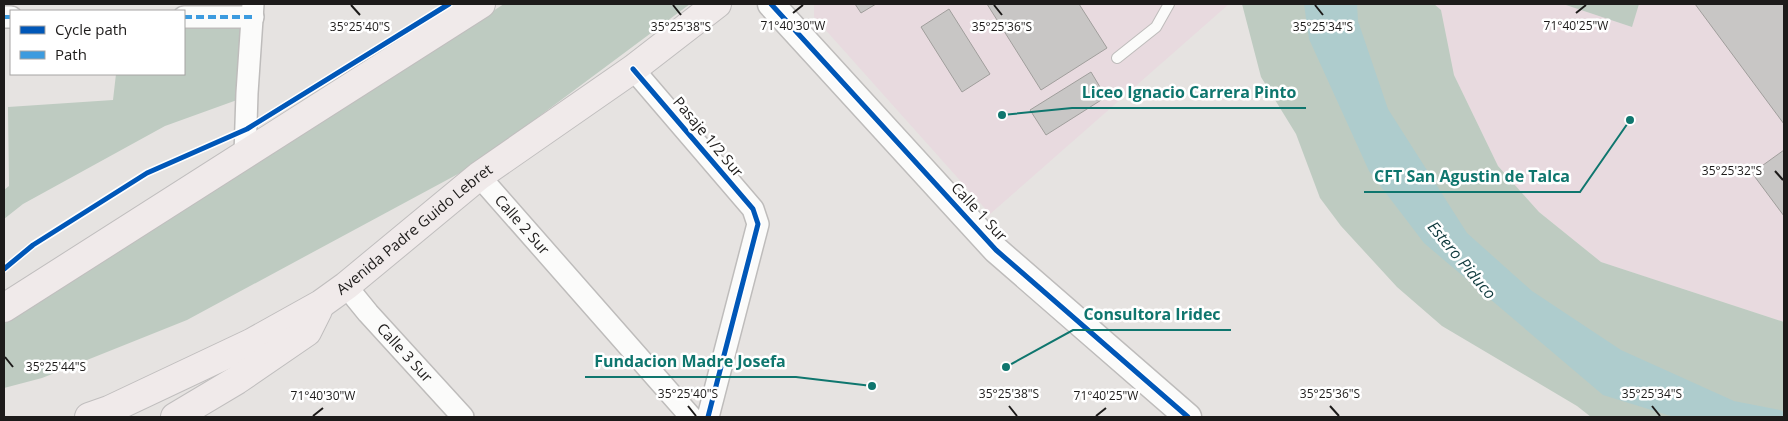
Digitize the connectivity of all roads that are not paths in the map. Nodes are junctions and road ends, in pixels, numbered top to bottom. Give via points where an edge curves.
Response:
1 (481, 4) edge
2 (717, 4) edge
3 (771, 4) edge
4 (1169, 4) edge
5 (253, 10) edge
6 (185, 17) edge
7 (1117, 58) dead end
8 (633, 69) junction
9 (245, 155) junction
10 (479, 176) junction
11 (346, 286) junction
12 (321, 304) junction
13 (4, 308) edge
14 (89, 417) edge
15 (175, 417) edge
16 (463, 417) edge
17 (691, 417) edge
18 (708, 417) edge
19 (1188, 417) edge

1 - 9 main road
2 - 8 main road, Avenida Padre Guido Lebret
3 - 19 street, Calle 1 Sur via 996,250
4 - 7 lane via 1156,27
5 - 6 street
5 - 9 street
8 - 10 main road, Avenida Padre Guido Lebret
8 - 18 street, Pasaje 1/2 Sur via 752,209 758,224
9 - 13 main road
10 - 11 main road, Avenida Padre Guido Lebret
10 - 17 street, Calle 2 Sur
11 - 12 main road, Avenida Padre Guido Lebret
11 - 16 street, Calle 3 Sur
12 - 14 main road, Avenida Padre Guido Lebret via 251,343
12 - 15 main road via 307,332

